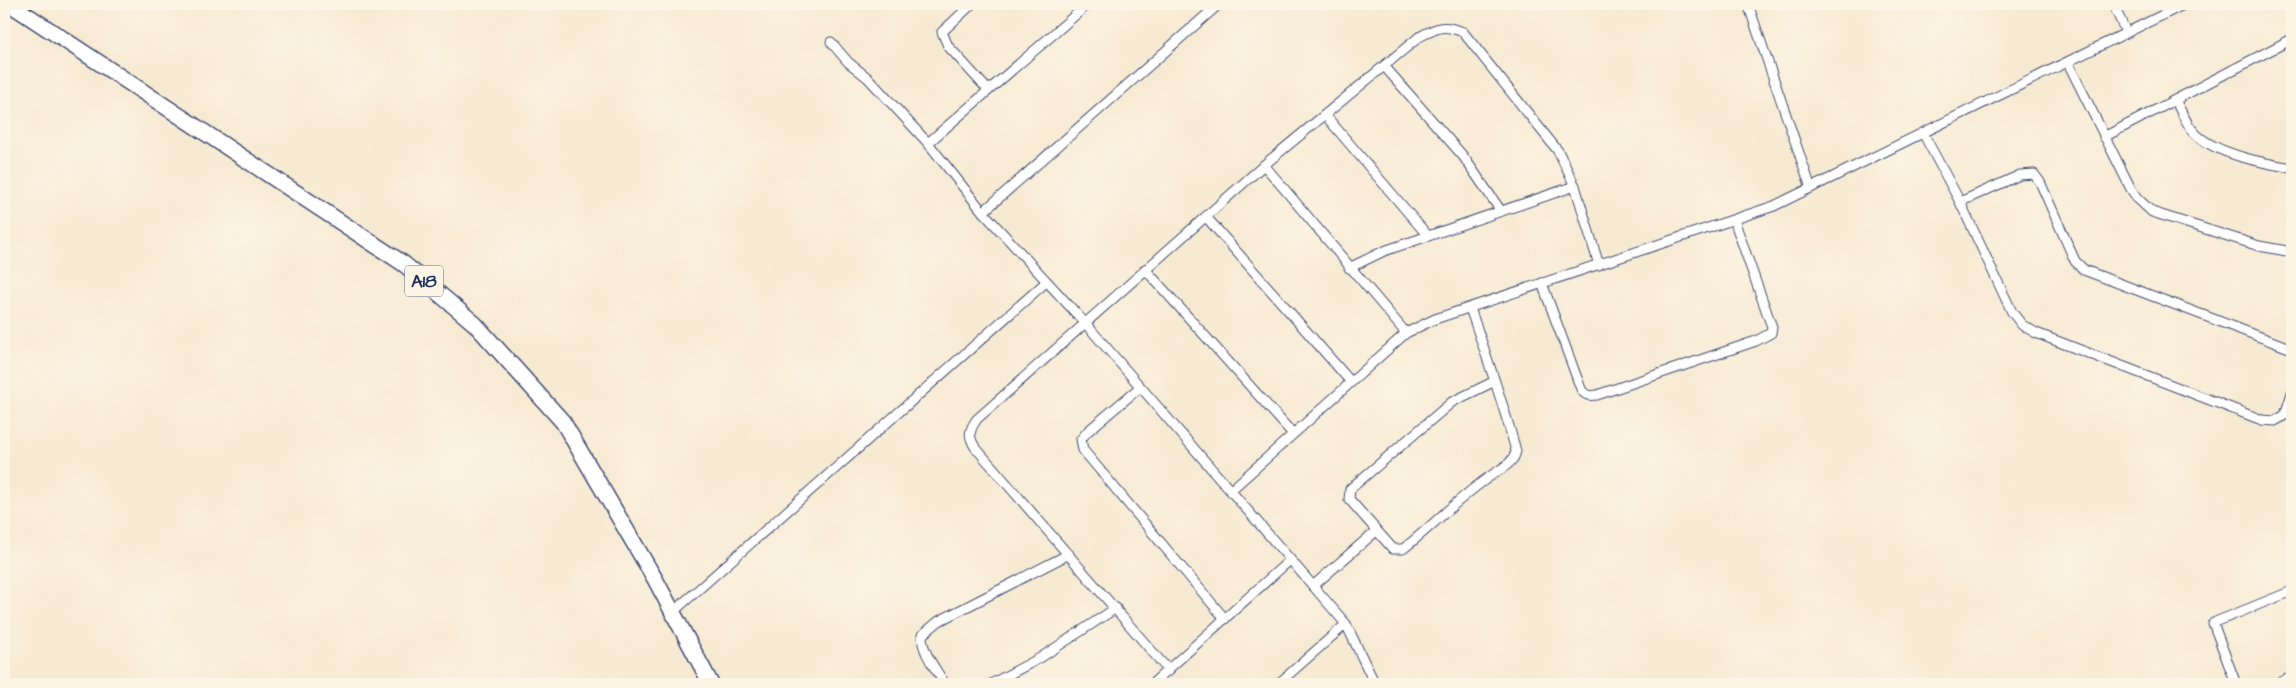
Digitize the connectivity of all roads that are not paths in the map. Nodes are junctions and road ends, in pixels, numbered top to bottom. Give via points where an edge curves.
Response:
1 (10, 4) edge
2 (972, 4) edge
3 (1088, 4) edge
4 (1219, 4) edge
5 (1748, 4) edge
6 (2113, 4) edge
7 (2185, 4) edge
8 (2126, 32) junction
9 (2292, 39) edge
10 (831, 42) dead end
11 (2068, 63) junction
12 (1385, 67) junction
13 (988, 90) junction
14 (2175, 100) junction
15 (1325, 115) junction
16 (1923, 134) junction
17 (2104, 136) junction
18 (928, 143) junction
19 (1264, 165) junction
20 (2292, 168) edge
21 (1575, 186) junction
22 (1811, 188) junction
23 (1960, 202) junction
24 (1501, 210) junction
25 (983, 212) junction
26 (1207, 218) junction
27 (1734, 220) junction
28 (1428, 236) junction
29 (2292, 252) edge
30 (1599, 264) junction
31 (1349, 268) junction
32 (1145, 269) junction
33 (1045, 283) junction
34 (1542, 283) junction
35 (1470, 308) junction
36 (1086, 324) junction
37 (1406, 333) junction
38 (2292, 349) edge
39 (1495, 381) junction
40 (1351, 382) junction
41 (1139, 388) junction
42 (2292, 393) edge
43 (1293, 434) junction
44 (1231, 490) junction
45 (1376, 532) junction
46 (1069, 554) junction
47 (1290, 560) junction
48 (1313, 586) junction
49 (2292, 591) edge
50 (1116, 608) junction
51 (673, 612) junction
52 (1225, 619) junction
53 (1346, 624) junction
54 (1169, 670) junction
55 (2292, 677) edge
56 (711, 684) edge
57 (945, 684) edge
58 (991, 684) edge
59 (1152, 684) edge
60 (1278, 684) edge
61 (1375, 684) edge
62 (2236, 684) edge
63 (2274, 684) edge

1 - 51 highway, A18 via 404,264 475,324 563,422
2 - 13 street via 947,26 942,32 943,38
3 - 13 street
4 - 25 street
5 - 22 street
6 - 8 street
7 - 8 street
8 - 11 street
9 - 14 street
10 - 18 street
11 - 16 street
11 - 17 street
12 - 15 street
12 - 21 street via 1419,37 1434,29 1448,26 1463,32 1558,152
12 - 24 street via 1463,156
13 - 18 street
14 - 17 street
14 - 20 street via 2190,127 2209,143 2260,162
15 - 19 street
15 - 28 street
16 - 22 street
16 - 23 street
17 - 29 street via 2137,198 2152,212 2258,246
18 - 25 street
19 - 26 street
19 - 31 street
21 - 24 street
21 - 30 street
22 - 27 street
23 - 38 street via 2020,175 2034,174 2074,261 2084,270
23 - 42 street via 2012,312 2022,326 2262,420 2275,421 2285,415
24 - 28 street
25 - 33 street
26 - 32 street
26 - 40 street
27 - 30 street
27 - 34 street via 1772,327 1771,333 1756,341 1597,394 1590,396 1581,389
28 - 31 street via 1384,251
30 - 34 street
31 - 37 street
32 - 36 street
32 - 43 street
33 - 36 street
33 - 51 street
34 - 35 street
35 - 37 street
35 - 39 street
36 - 41 street
36 - 46 street via 977,419 969,438
37 - 40 street
39 - 45 street via 1452,402 1350,489 1349,499
39 - 45 street via 1516,451 1513,460 1476,485 1403,549 1393,549
40 - 43 street
41 - 44 street
41 - 52 street via 1088,431 1081,439 1083,450
43 - 44 street
44 - 47 street
45 - 48 street
46 - 50 street
46 - 57 street via 939,621 922,635 925,651
47 - 48 street
47 - 52 street
48 - 53 street
49 - 62 street via 2213,623
50 - 54 street
50 - 58 street via 1040,658
51 - 56 highway, A18
52 - 54 street
53 - 60 street
53 - 61 street
54 - 59 street
55 - 63 street

